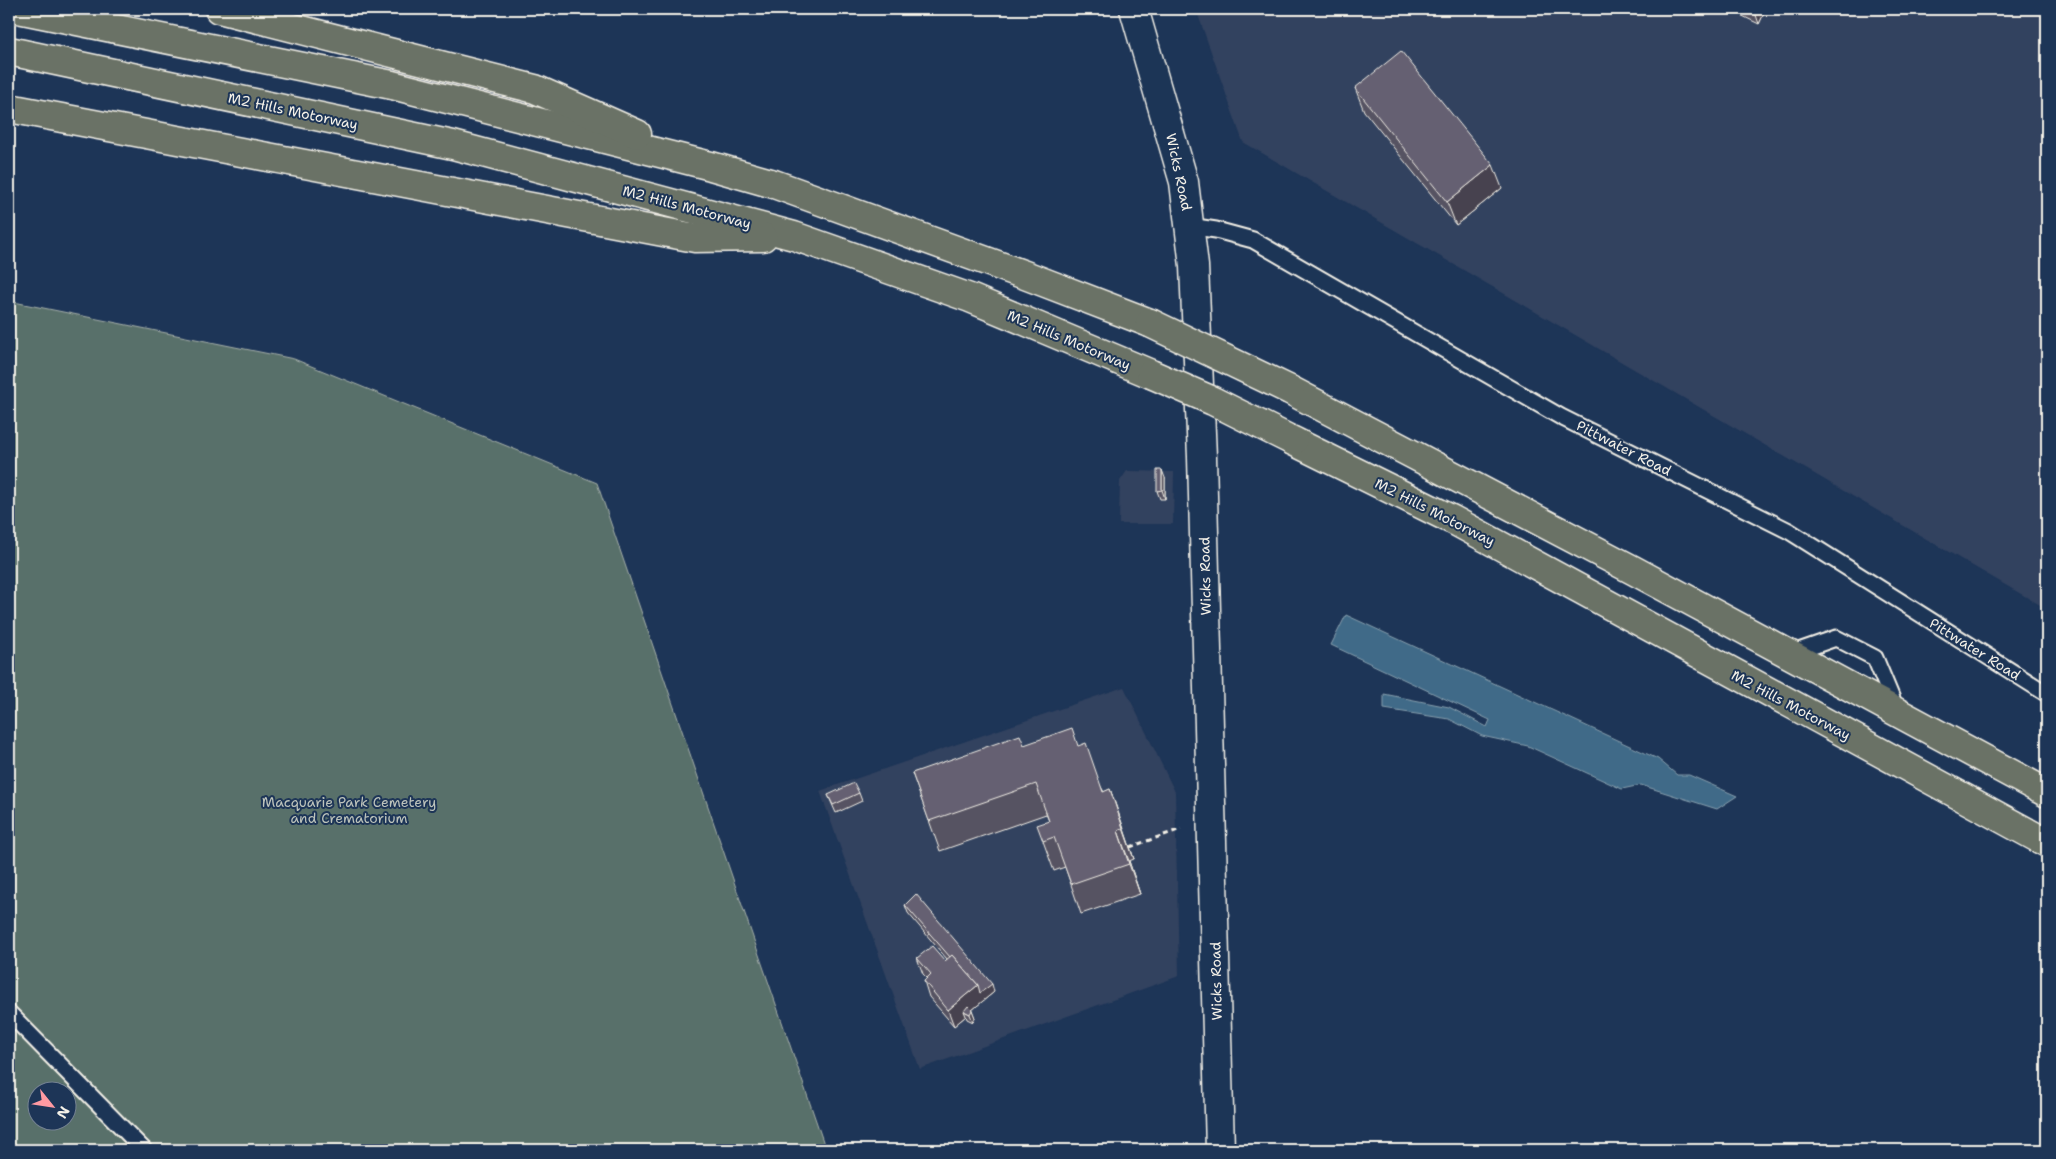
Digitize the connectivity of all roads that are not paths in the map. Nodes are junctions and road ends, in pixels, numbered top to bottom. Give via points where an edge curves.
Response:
1 (18, 9) edge
2 (219, 9) edge
3 (1134, 9) edge
4 (9, 51) edge
5 (9, 108) edge
6 (711, 166) junction
7 (1190, 226) junction
8 (794, 236) junction
9 (1790, 654) junction
10 (2047, 694) edge
11 (1897, 711) junction
12 (2047, 793) edge
13 (2047, 843) edge
14 (9, 1013) edge
15 (144, 1150) edge
16 (1220, 1150) edge

1 - 6 highway via 392,85
2 - 6 highway via 535,89
3 - 7 street, Wicks Road via 1184,182
4 - 8 highway, M2 Hills Motorway via 453,145
5 - 8 highway via 695,238
6 - 9 highway, bridge via 774,184 1025,274 1150,323 1290,390
7 - 10 lane, Pittwater Road via 1253,240 1561,417 1789,531
7 - 16 street, Wicks Road via 1202,457
8 - 13 highway, M2 Hills Motorway, bridge via 970,298 1213,401 1453,520
9 - 11 highway
9 - 11 lane via 1836,638 1875,658
11 - 12 highway
14 - 15 lane

